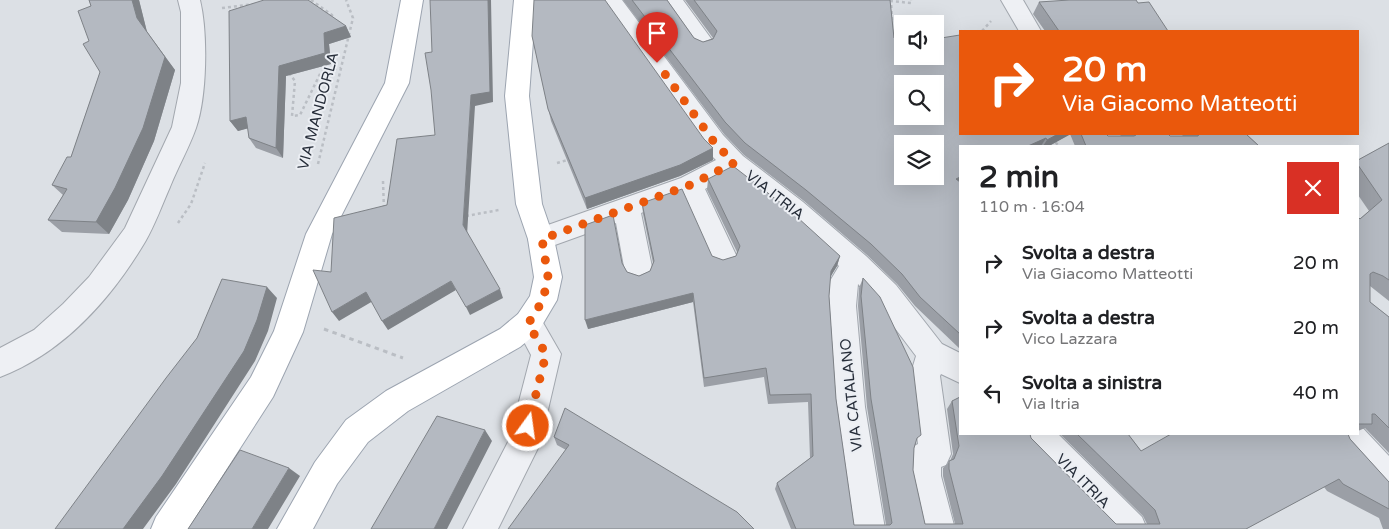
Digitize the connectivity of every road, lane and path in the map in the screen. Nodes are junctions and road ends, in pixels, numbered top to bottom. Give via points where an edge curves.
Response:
1 (188, 0) edge
2 (311, 0) edge
3 (346, 0) edge
4 (412, 0) edge
5 (525, 0) edge
6 (611, 0) edge
7 (672, 0) edge
8 (911, 0) edge
9 (1012, 0) edge
10 (256, 4) edge
11 (219, 9) dead end
12 (339, 27) edge
13 (892, 27) edge
14 (1029, 30) edge
15 (342, 33) edge
16 (349, 35) junction
17 (704, 44) edge
18 (285, 68) edge
19 (341, 68) junction
20 (1048, 135) edge
21 (1058, 145) edge
22 (361, 153) junction
23 (574, 158) edge
24 (734, 163) junction
25 (317, 170) dead end
26 (526, 172) junction
27 (690, 185) junction
28 (529, 204) junction
29 (626, 208) junction
30 (384, 215) edge
31 (462, 217) edge
32 (542, 239) junction
33 (723, 257) dead end
34 (856, 264) junction
35 (639, 272) dead end
36 (528, 324) junction
37 (288, 332) junction
38 (932, 353) junction
39 (408, 360) dead end
40 (0, 362) edge
41 (959, 368) edge
42 (1037, 435) edge
43 (1348, 435) edge
44 (1389, 480) edge
45 (168, 529) edge
46 (294, 529) edge
47 (480, 529) edge
48 (868, 529) edge
49 (938, 529) edge
50 (1130, 529) edge

1 - 40 street via 192,12 193,83 184,127 136,235 99,285 73,313 44,340
2 - 12 path via 332,15
3 - 16 path, VIA MANDORLA via 353,18
4 - 22 main road via 397,83
5 - 26 main road via 517,96
6 - 24 street, VIA ITRIA via 714,142
7 - 17 street
8 - 13 path via 911,3 891,1
9 - 14 street
10 - 11 path
15 - 16 path
16 - 19 path, VIA MANDORLA
18 - 19 path via 295,81 292,116 300,115 321,72
19 - 25 path, VIA MANDORLA
20 - 21 path
22 - 30 path via 382,160
22 - 37 main road via 319,234
23 - 26 path
24 - 27 street
24 - 34 street, VIA ITRIA via 794,209
26 - 28 main road
27 - 29 street
27 - 33 street
28 - 31 path
28 - 32 main road
29 - 32 street
29 - 35 street
32 - 36 main road via 548,277 543,300
34 - 38 street, VIA ITRIA via 886,294
34 - 48 street, VIA CATALANO via 844,281 842,306 850,407
36 - 46 main road via 510,338 397,401 357,431 326,474
36 - 47 street via 546,354 524,444
37 - 39 path via 324,329
37 - 45 main road via 262,387
38 - 41 street, VIA ITRIA
38 - 49 street via 924,376 935,454 925,457
42 - 50 street, VIA ITRIA
43 - 44 street

